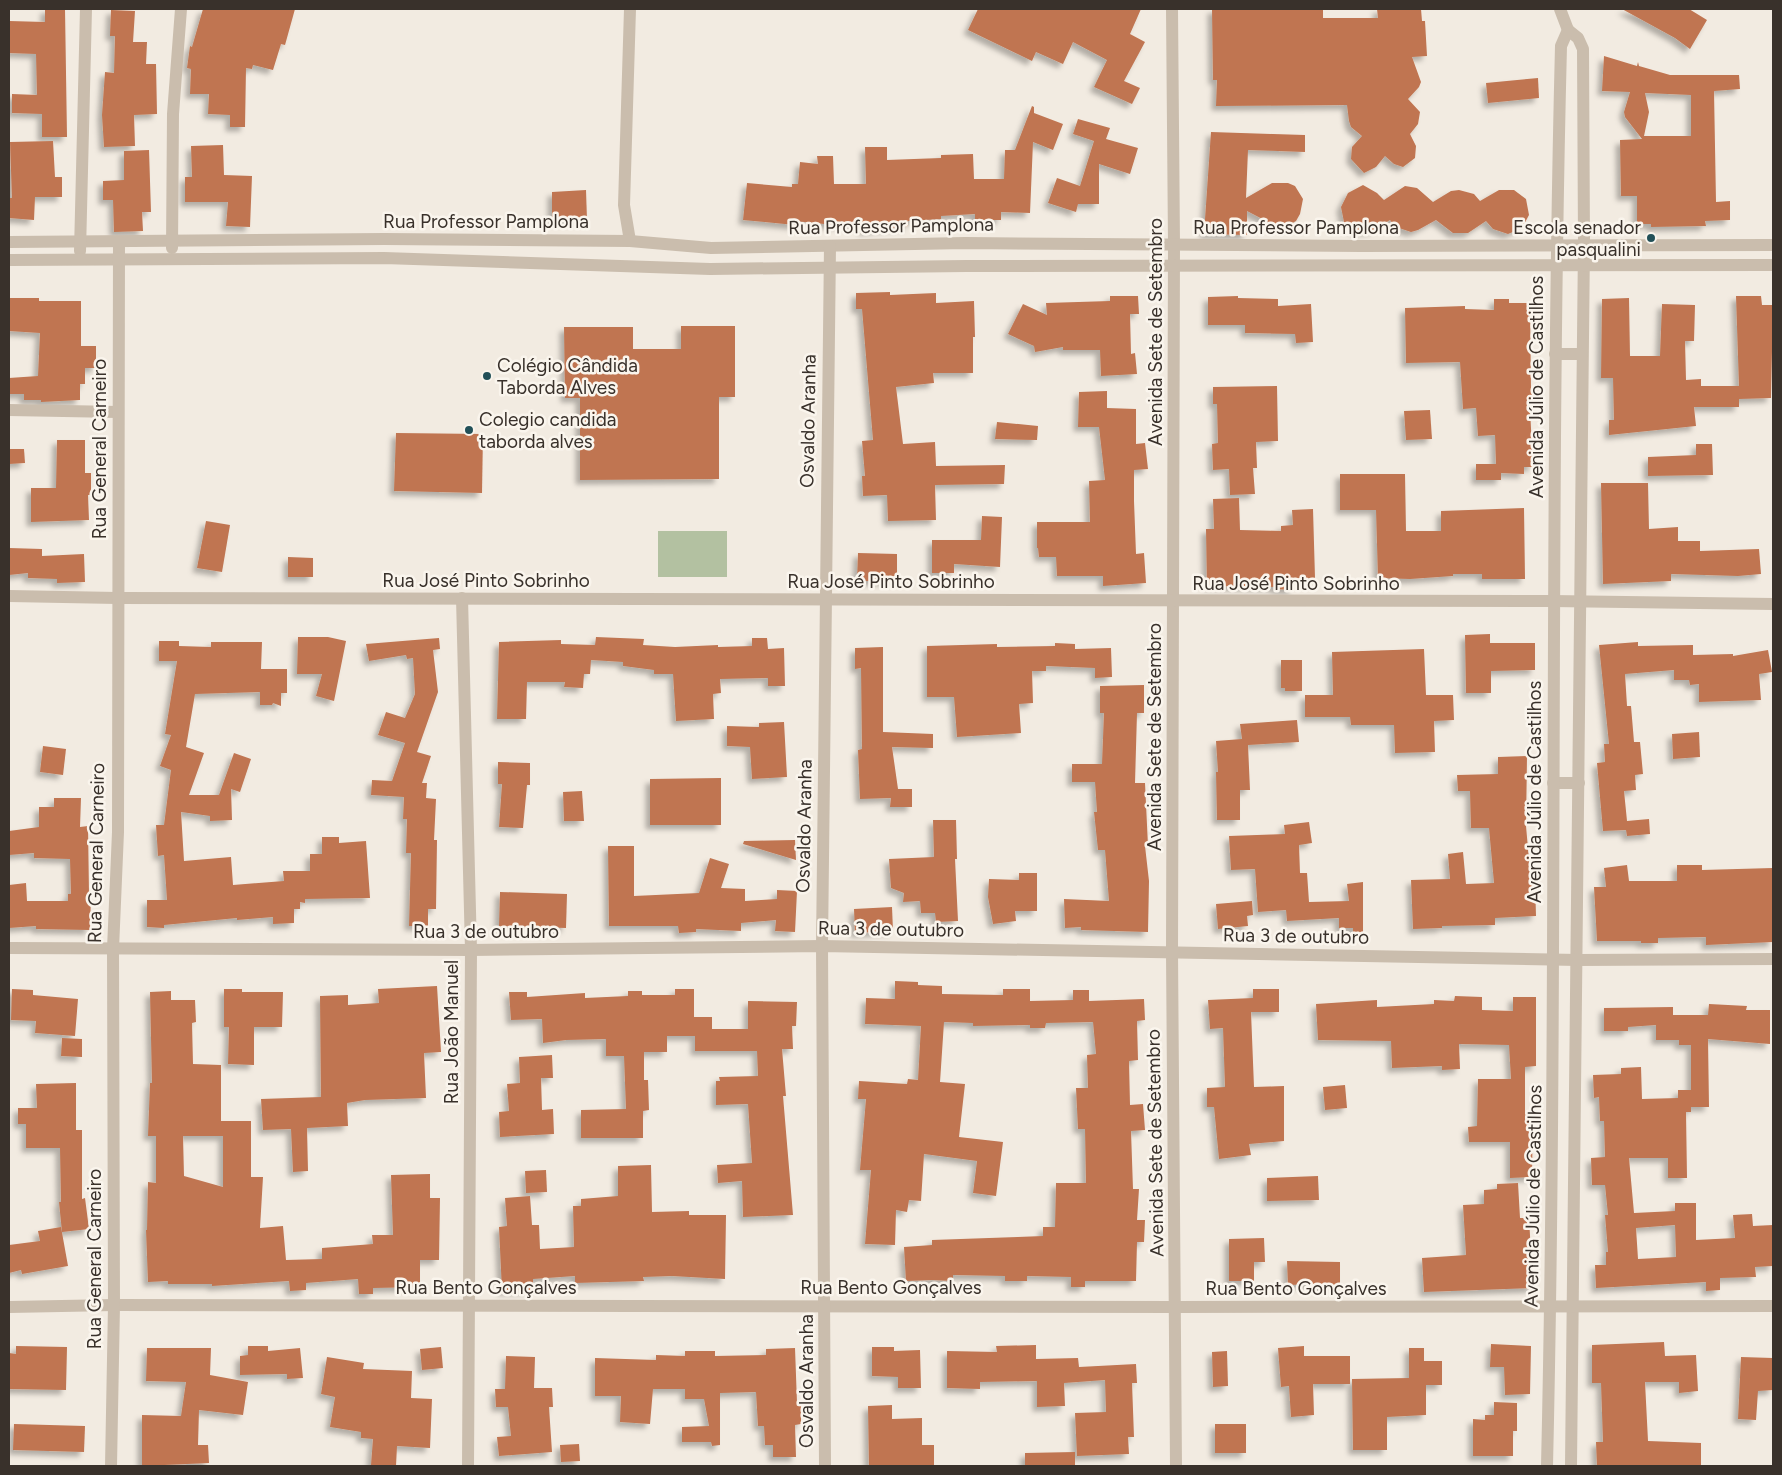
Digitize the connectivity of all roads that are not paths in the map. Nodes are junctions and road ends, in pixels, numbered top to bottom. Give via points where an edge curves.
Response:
1 (86, 9) edge
2 (181, 9) edge
3 (630, 9) edge
4 (1172, 9) edge
5 (1560, 9) edge
6 (1568, 30) junction
7 (384, 239) junction
8 (171, 240) junction
9 (630, 241) junction
10 (9, 242) edge
11 (119, 242) junction
12 (80, 243) junction
13 (965, 243) junction
14 (1584, 244) junction
15 (1681, 244) junction
16 (1174, 245) junction
17 (1556, 245) junction
18 (1773, 245) edge
19 (830, 246) junction
20 (1361, 246) junction
21 (712, 248) junction
22 (384, 258) junction
23 (172, 259) junction
24 (9, 260) edge
25 (81, 260) junction
26 (120, 260) junction
27 (1681, 265) junction
28 (1773, 265) edge
29 (966, 266) junction
30 (1555, 266) junction
31 (1583, 266) junction
32 (1174, 267) junction
33 (1361, 267) junction
34 (710, 269) junction
35 (828, 269) junction
36 (1555, 354) junction
37 (1582, 354) junction
38 (9, 410) edge
39 (118, 412) junction
40 (9, 596) edge
41 (117, 598) junction
42 (462, 598) junction
43 (825, 600) junction
44 (1552, 601) junction
45 (1172, 602) junction
46 (1580, 602) junction
47 (1773, 604) edge
48 (1553, 783) junction
49 (1579, 784) junction
50 (822, 946) junction
51 (9, 948) edge
52 (113, 949) junction
53 (471, 950) junction
54 (1172, 953) junction
55 (1773, 958) edge
56 (1554, 959) junction
57 (1578, 960) junction
58 (1553, 1066) junction
59 (1576, 1066) junction
60 (1552, 1210) junction
61 (1574, 1211) junction
62 (114, 1305) junction
63 (825, 1305) junction
64 (9, 1306) edge
65 (468, 1306) junction
66 (1550, 1306) junction
67 (1573, 1306) junction
68 (1773, 1306) edge
69 (1176, 1307) junction
70 (1548, 1395) junction
71 (1572, 1396) junction
72 (111, 1466) edge
73 (468, 1466) edge
74 (825, 1466) edge
75 (1176, 1466) edge
76 (1547, 1466) edge
77 (1571, 1466) edge

1 - 12 street
2 - 8 street via 173,114
3 - 9 street via 624,205
4 - 16 street, Avenida Sete de Setembro
5 - 6 street
6 - 14 street via 1578,38 1583,49
6 - 17 street, Avenida Júlio de Castilhos via 1561,46
7 - 8 street, Rua Professor Pamplona
7 - 9 street, Rua Professor Pamplona
7 - 22 street
8 - 11 street, Rua Professor Pamplona
8 - 23 street
9 - 21 street, Rua Professor Pamplona
10 - 12 street, Rua Professor Pamplona
10 - 24 street
11 - 12 street, Rua Professor Pamplona
11 - 26 street, Rua General Carneiro
12 - 25 street
13 - 16 street, Rua Professor Pamplona
13 - 19 street, Rua Professor Pamplona
13 - 29 street
14 - 15 street, Rua Professor Pamplona
14 - 17 street, Rua Professor Pamplona
14 - 31 street
15 - 18 street, Rua Professor Pamplona
15 - 27 street
16 - 20 street, Rua Professor Pamplona
16 - 32 street, Avenida Sete de Setembro
17 - 20 street, Rua Professor Pamplona
17 - 30 street, Avenida Júlio de Castilhos
19 - 21 street, Rua Professor Pamplona
19 - 35 street, Osvaldo Aranha
20 - 33 street
21 - 34 street
22 - 23 street, Rua Professor Pamplona
22 - 34 street, Rua Professor Pamplona
23 - 26 street, Rua Professor Pamplona
24 - 25 street, Rua Professor Pamplona
25 - 26 street, Rua Professor Pamplona
26 - 39 street, Rua General Carneiro
27 - 28 street, Rua Professor Pamplona
27 - 31 street, Rua Professor Pamplona
29 - 32 street, Rua Professor Pamplona
29 - 35 street, Rua Professor Pamplona
30 - 31 street, Rua Professor Pamplona
30 - 33 street, Rua Professor Pamplona
30 - 36 street, Avenida Júlio de Castilhos
31 - 37 street
32 - 33 street, Rua Professor Pamplona
32 - 45 street, Avenida Sete de Setembro
34 - 35 street, Rua Professor Pamplona
35 - 43 street, Osvaldo Aranha
36 - 37 street
36 - 44 street, Avenida Júlio de Castilhos
37 - 46 street
38 - 39 street
39 - 41 street, Rua General Carneiro
40 - 41 street, Rua José Pinto Sobrinho
41 - 42 street, Rua José Pinto Sobrinho
41 - 52 street, Rua General Carneiro via 118,832
42 - 43 street, Rua José Pinto Sobrinho
42 - 53 street, Rua João Manuel
43 - 45 street, Rua José Pinto Sobrinho
43 - 50 street, Osvaldo Aranha
44 - 45 street, Rua José Pinto Sobrinho
44 - 46 street, Rua José Pinto Sobrinho
44 - 48 street, Avenida Júlio de Castilhos
45 - 54 street, Avenida Sete de Setembro
46 - 47 street, Rua José Pinto Sobrinho
46 - 49 street
48 - 49 street
48 - 56 street, Avenida Júlio de Castilhos
49 - 57 street
50 - 53 street, Rua 3 de outubro
50 - 54 street, Rua 3 de outubro
50 - 63 street, Osvaldo Aranha
51 - 52 street, Rua 3 de outubro
52 - 53 street, Rua 3 de outubro
52 - 62 street, Rua General Carneiro
53 - 65 street, Rua João Manuel
54 - 56 street, Rua 3 de outubro
54 - 69 street, Avenida Sete de Setembro
55 - 57 street, Rua 3 de outubro
56 - 57 street, Rua 3 de outubro
56 - 58 street, Avenida Júlio de Castilhos
57 - 59 street
58 - 59 street
58 - 60 street, Avenida Júlio de Castilhos
59 - 61 street
60 - 61 street
60 - 66 street, Avenida Júlio de Castilhos
61 - 67 street
62 - 64 street, Rua Bento Gonçalves
62 - 65 street, Rua Bento Gonçalves
62 - 72 street, Rua General Carneiro
63 - 65 street, Rua Bento Gonçalves
63 - 69 street, Rua Bento Gonçalves
63 - 74 street, Osvaldo Aranha
65 - 73 street, Rua João Manuel
66 - 67 street, Rua Bento Gonçalves
66 - 69 street, Rua Bento Gonçalves
66 - 70 street, Avenida Júlio de Castilhos
67 - 68 street, Rua Bento Gonçalves
67 - 71 street
69 - 75 street, Avenida Sete de Setembro
70 - 71 street
70 - 76 street, Avenida Júlio de Castilhos
71 - 77 street

